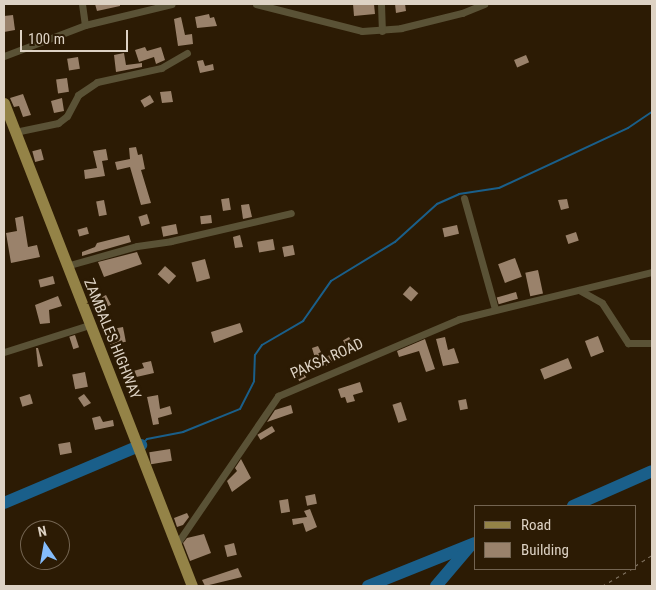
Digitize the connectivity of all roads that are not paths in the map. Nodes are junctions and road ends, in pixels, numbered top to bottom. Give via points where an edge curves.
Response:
1 (82, 4) edge
2 (172, 4) edge
3 (256, 4) edge
4 (381, 4) edge
5 (484, 4) edge
6 (85, 24) junction
7 (382, 31) junction
8 (187, 53) dead end
9 (4, 56) edge
10 (4, 103) edge
11 (15, 132) junction
12 (464, 198) dead end
13 (291, 213) dead end
14 (66, 266) junction
15 (652, 272) edge
16 (579, 290) junction
17 (495, 309) junction
18 (89, 325) junction
19 (652, 343) edge
20 (4, 352) edge
21 (176, 545) junction
22 (192, 586) edge

1 - 6 street
2 - 6 street
3 - 7 street via 362,31
4 - 7 street
5 - 7 street via 462,13
6 - 9 street
8 - 11 street via 161,68 97,82 78,95 67,116 58,123
10 - 11 main road, ZAMBALES HIGHWAY
11 - 14 main road, ZAMBALES HIGHWAY
12 - 17 street
13 - 14 street via 171,241 130,247
14 - 18 main road, ZAMBALES HIGHWAY
15 - 16 street, PAKSA ROAD
16 - 17 street, PAKSA ROAD
16 - 19 street via 602,303 628,343
17 - 21 street, PAKSA ROAD via 441,326 278,396
18 - 20 street
18 - 21 main road, ZAMBALES HIGHWAY
21 - 22 main road, ZAMBALES HIGHWAY

